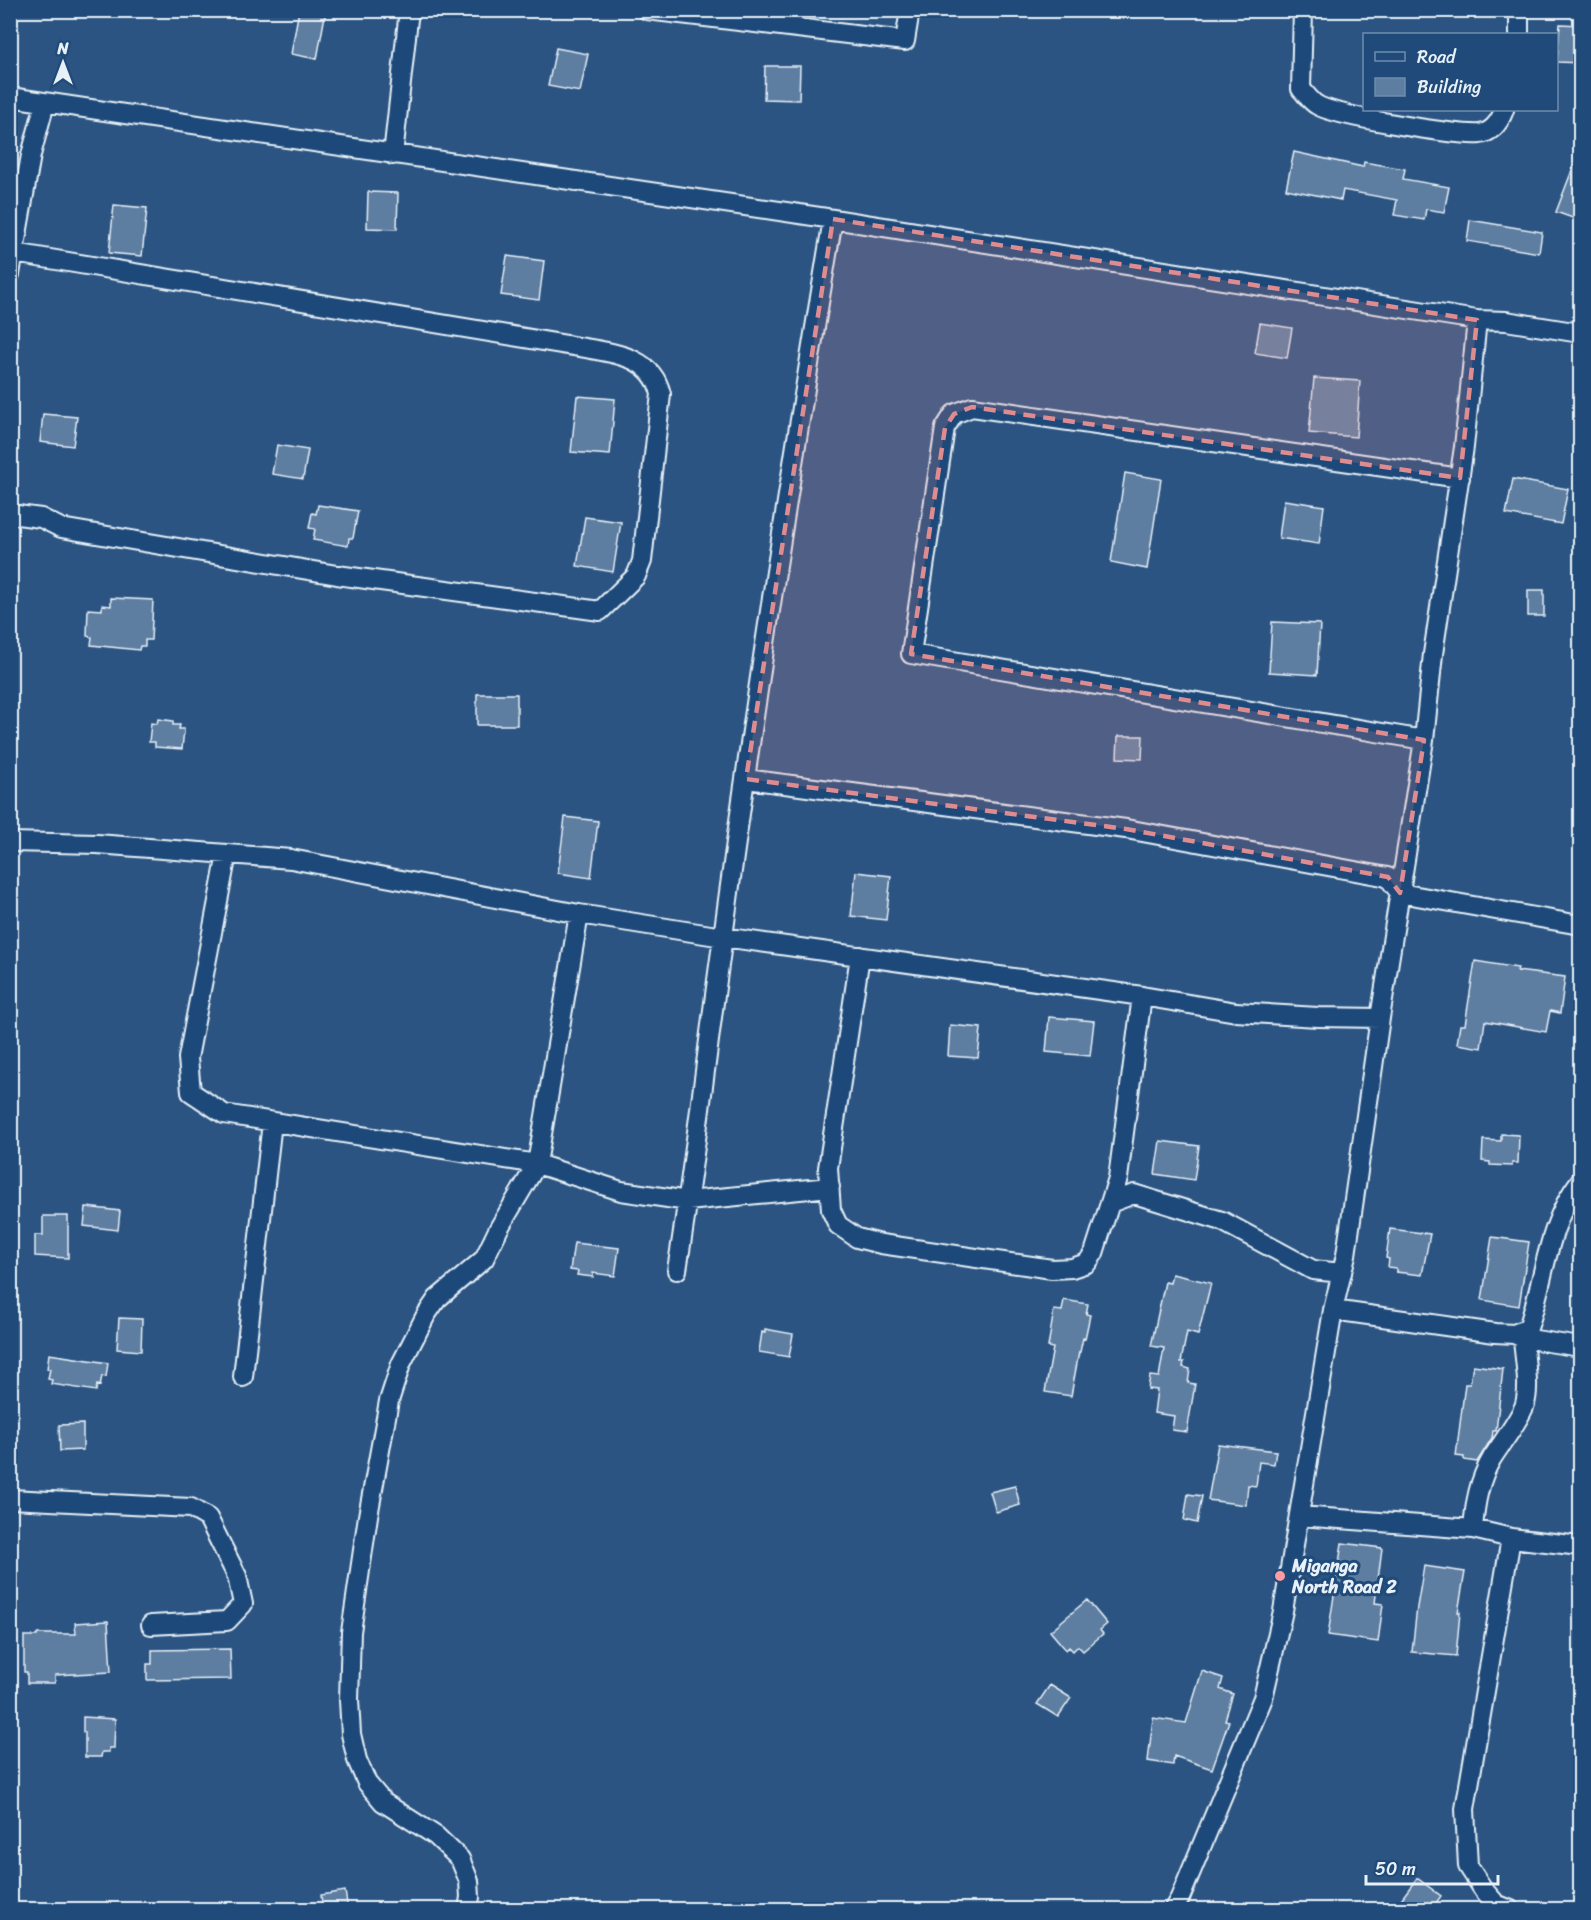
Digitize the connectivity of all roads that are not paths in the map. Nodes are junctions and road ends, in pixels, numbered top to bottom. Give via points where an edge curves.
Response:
1 (409, 10) edge
2 (648, 10) edge
3 (910, 10) edge
4 (1303, 10) edge
5 (1519, 10) edge
6 (1519, 33) edge
7 (10, 97) edge
8 (45, 103) junction
9 (1504, 111) edge
10 (393, 155) junction
11 (833, 219) junction
12 (14, 254) junction
13 (10, 274) edge
14 (1478, 320) junction
15 (1581, 333) edge
16 (1460, 478) junction
17 (10, 514) edge
18 (1424, 740) junction
19 (746, 778) junction
20 (10, 842) edge
21 (227, 854) junction
22 (1400, 893) junction
23 (579, 914) junction
24 (1581, 925) edge
25 (723, 937) junction
26 (860, 956) junction
27 (1142, 996) junction
28 (1380, 1018) junction
29 (272, 1122) junction
30 (537, 1164) junction
31 (1581, 1181) edge
32 (830, 1187) junction
33 (688, 1201) junction
34 (1110, 1203) junction
35 (677, 1270) dead end
36 (1342, 1273) junction
37 (1334, 1310) junction
38 (1519, 1336) junction
39 (1581, 1347) edge
40 (243, 1377) dead end
41 (10, 1499) edge
42 (1300, 1516) junction
43 (1473, 1529) junction
44 (1511, 1538) junction
45 (1581, 1546) edge
46 (151, 1625) dead end
47 (468, 1910) edge
48 (1173, 1910) edge
49 (1511, 1910) edge

1 - 10 street
2 - 3 street via 905,41
4 - 9 street via 1301,89 1317,105 1345,115 1481,134 1500,121
5 - 6 street
7 - 8 street
8 - 10 street
8 - 12 street via 31,155
10 - 11 street
11 - 14 street
11 - 19 street via 782,526
12 - 13 street
12 - 17 street via 629,357 646,367 661,394 642,561 636,576 600,610 337,575 61,528 40,518
14 - 15 street
14 - 16 street
16 - 18 street
16 - 18 street via 972,407 954,414 945,428 911,654
18 - 22 street
19 - 22 street via 1126,829 1388,877
19 - 25 street
20 - 21 street
21 - 23 street via 291,859
21 - 29 street via 188,1058 191,1092 224,1114
22 - 24 street
22 - 28 street
23 - 25 street
23 - 30 street
25 - 26 street
25 - 33 street
26 - 27 street
26 - 32 street via 828,1168
27 - 28 street via 1236,1012
27 - 34 street via 1118,1178
28 - 36 street
29 - 30 street
29 - 40 street
30 - 33 street via 621,1191
30 - 47 street via 484,1259 437,1299 401,1364 389,1401 351,1632 351,1734 360,1768 383,1802 436,1836 460,1859 469,1881
31 - 38 street via 1557,1223 1528,1328
32 - 33 street
32 - 34 street via 831,1210 838,1225 857,1238 1053,1269 1087,1263
33 - 35 street
34 - 36 street via 1134,1194 1222,1221 1313,1270
36 - 37 street
37 - 38 street
37 - 42 street
38 - 39 street
38 - 43 street via 1527,1382 1524,1406 1481,1482
41 - 46 street via 191,1508 208,1518 237,1576 243,1604 227,1621
42 - 43 street
42 - 48 street via 1263,1698
43 - 44 street
44 - 45 street
44 - 49 street via 1465,1809 1468,1866 1496,1904

